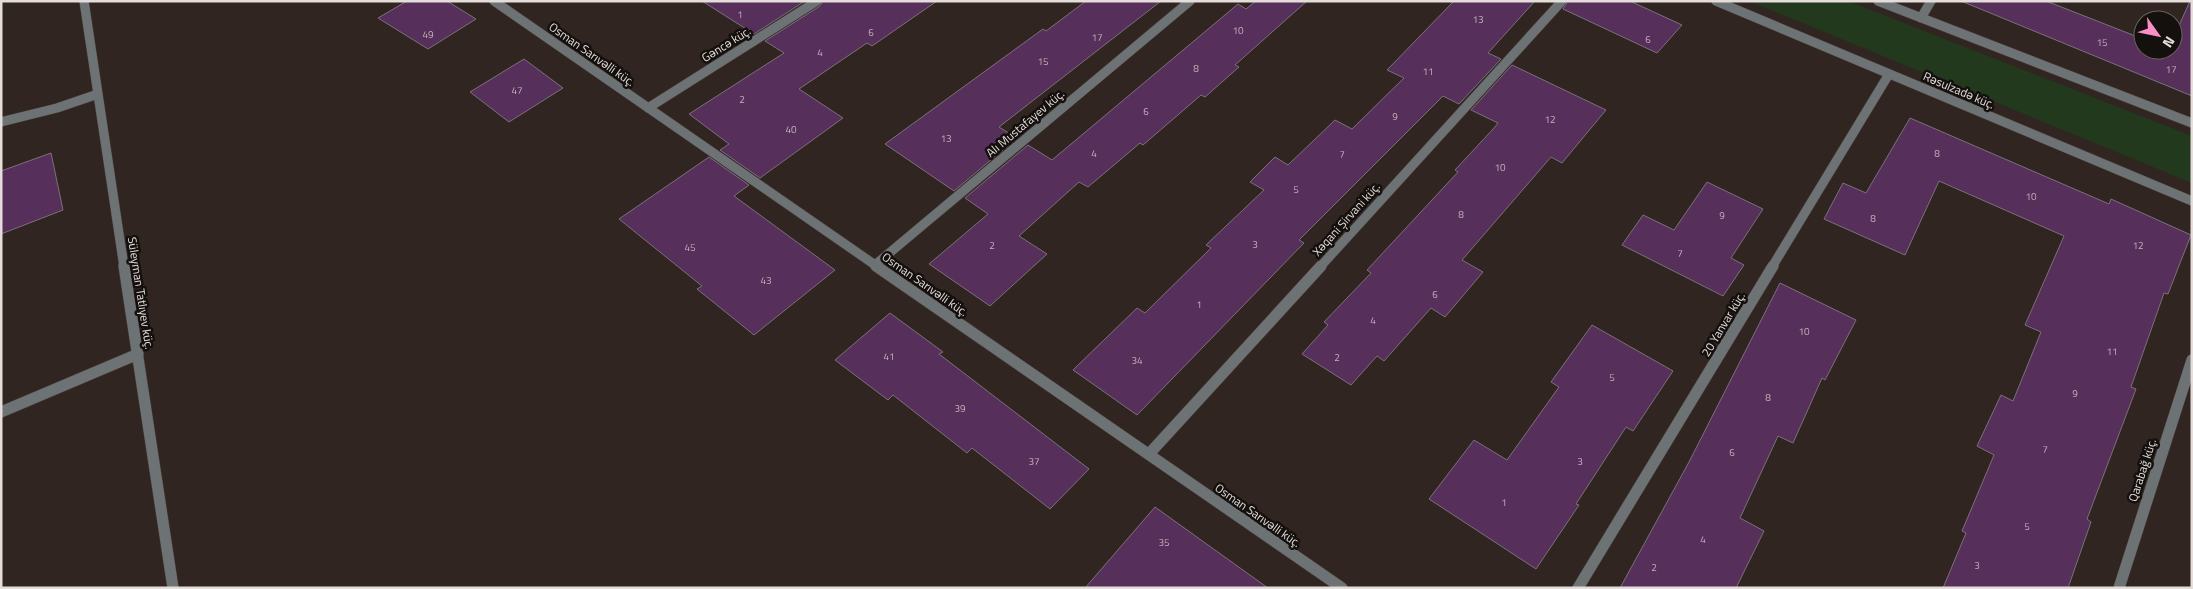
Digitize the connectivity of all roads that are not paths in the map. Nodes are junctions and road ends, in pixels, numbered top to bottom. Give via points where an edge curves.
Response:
1 (84, 1) edge
2 (494, 1) edge
3 (817, 1) edge
4 (1190, 1) edge
5 (1562, 1) edge
6 (1716, 1) edge
7 (1878, 1) edge
8 (1931, 1) edge
9 (1921, 18) junction
10 (1890, 74) junction
11 (98, 94) junction
12 (648, 108) junction
13 (1, 122) edge
14 (2192, 123) edge
15 (2192, 201) edge
16 (875, 264) junction
17 (138, 354) junction
18 (2192, 360) edge
19 (1, 412) edge
20 (1149, 454) junction
21 (173, 588) edge
22 (1342, 588) edge
23 (1578, 588) edge
24 (2119, 588) edge

1 - 11 street, Süleyman Tatlıyev küç.
2 - 12 street, Osman Sarıvəlli küç.
3 - 12 street, Gəncə küç.
4 - 16 street, Alı Mustafayev küç.
5 - 20 street, Xəqani Şirvani küç.
6 - 10 street, Rəsulzadə küç.
7 - 9 street
8 - 9 street
9 - 14 street
10 - 15 street, Rəsulzadə küç.
10 - 23 street, 20 Yanvar küç.
11 - 13 street
11 - 17 street, Süleyman Tatlıyev küç.
12 - 16 street, Osman Sarıvəlli küç.
16 - 20 street, Osman Sarıvəlli küç.
17 - 19 street
17 - 21 street, Süleyman Tatlıyev küç.
18 - 24 street, Qarabağ küç.
20 - 22 street, Osman Sarıvəlli küç.

